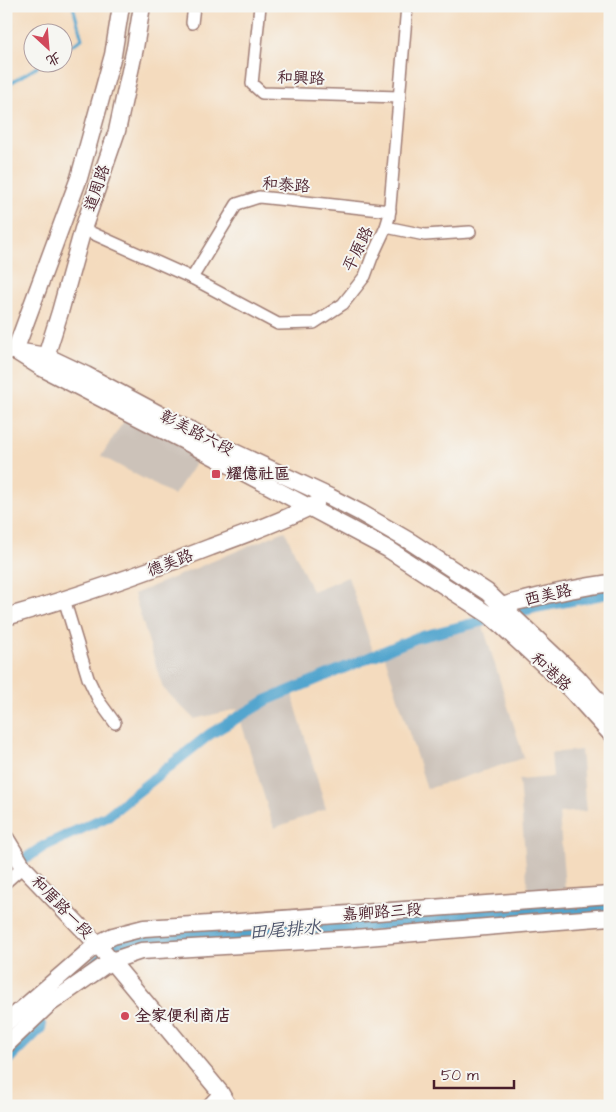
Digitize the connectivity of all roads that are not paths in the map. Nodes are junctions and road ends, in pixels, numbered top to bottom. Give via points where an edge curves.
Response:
1 (121, 6) edge
2 (142, 6) edge
3 (194, 6) edge
4 (260, 6) edge
5 (407, 6) edge
6 (192, 23) dead end
7 (400, 97) junction
8 (390, 211) junction
9 (386, 227) junction
10 (83, 229) junction
11 (470, 232) dead end
12 (192, 278) junction
13 (11, 350) edge
14 (44, 362) junction
15 (330, 496) junction
16 (309, 507) junction
17 (411, 542) junction
18 (401, 557) junction
19 (610, 583) edge
20 (64, 599) junction
21 (500, 616) junction
22 (6, 617) edge
23 (610, 714) edge
24 (115, 723) dead end
25 (610, 733) edge
26 (6, 839) edge
27 (23, 867) junction
28 (6, 882) edge
29 (610, 895) edge
30 (610, 917) edge
31 (103, 952) junction
32 (6, 1023) edge
33 (6, 1045) edge
34 (224, 1099) edge
35 (207, 1106) edge

1 - 13 street, 道周路 via 113,56 79,178
2 - 10 street, 道周路 via 117,131
3 - 6 street
4 - 7 street, 和興路 via 252,84 262,93
5 - 7 street, 平原路
7 - 8 street, 平原路
8 - 9 street, 平原路
8 - 12 street, 和泰路 via 259,197 238,204
9 - 11 street via 425,235
9 - 12 street, 平原路 via 365,276 343,304 314,323 278,324
10 - 12 street, 平原路
10 - 14 street, 道周路
13 - 14 street, 彰美路六段
14 - 15 street, 彰美路六段 via 86,375 202,437
14 - 16 street, 彰美路六段
15 - 16 street, 德美路
15 - 17 street, 彰美路六段
16 - 18 street, 彰美路六段
16 - 20 street, 德美路 via 145,573
17 - 18 street
17 - 21 street, 彰美路六段 via 488,592
18 - 21 street, 彰美路六段
19 - 21 street, 西美路 via 536,597
20 - 22 street, 德美路
20 - 24 street via 88,678
21 - 23 street, 和港路 via 577,677
21 - 25 street, 和港路
26 - 27 street, 和厝路一段
27 - 28 street
27 - 31 street, 和厝路一段
29 - 31 street, 嘉卿路三段 via 144,928 113,936
30 - 31 street, 嘉卿路三段 via 355,938
31 - 32 street, 嘉卿路三段
31 - 33 street, 嘉卿路三段
31 - 34 street, 和厝路一段
34 - 35 street

